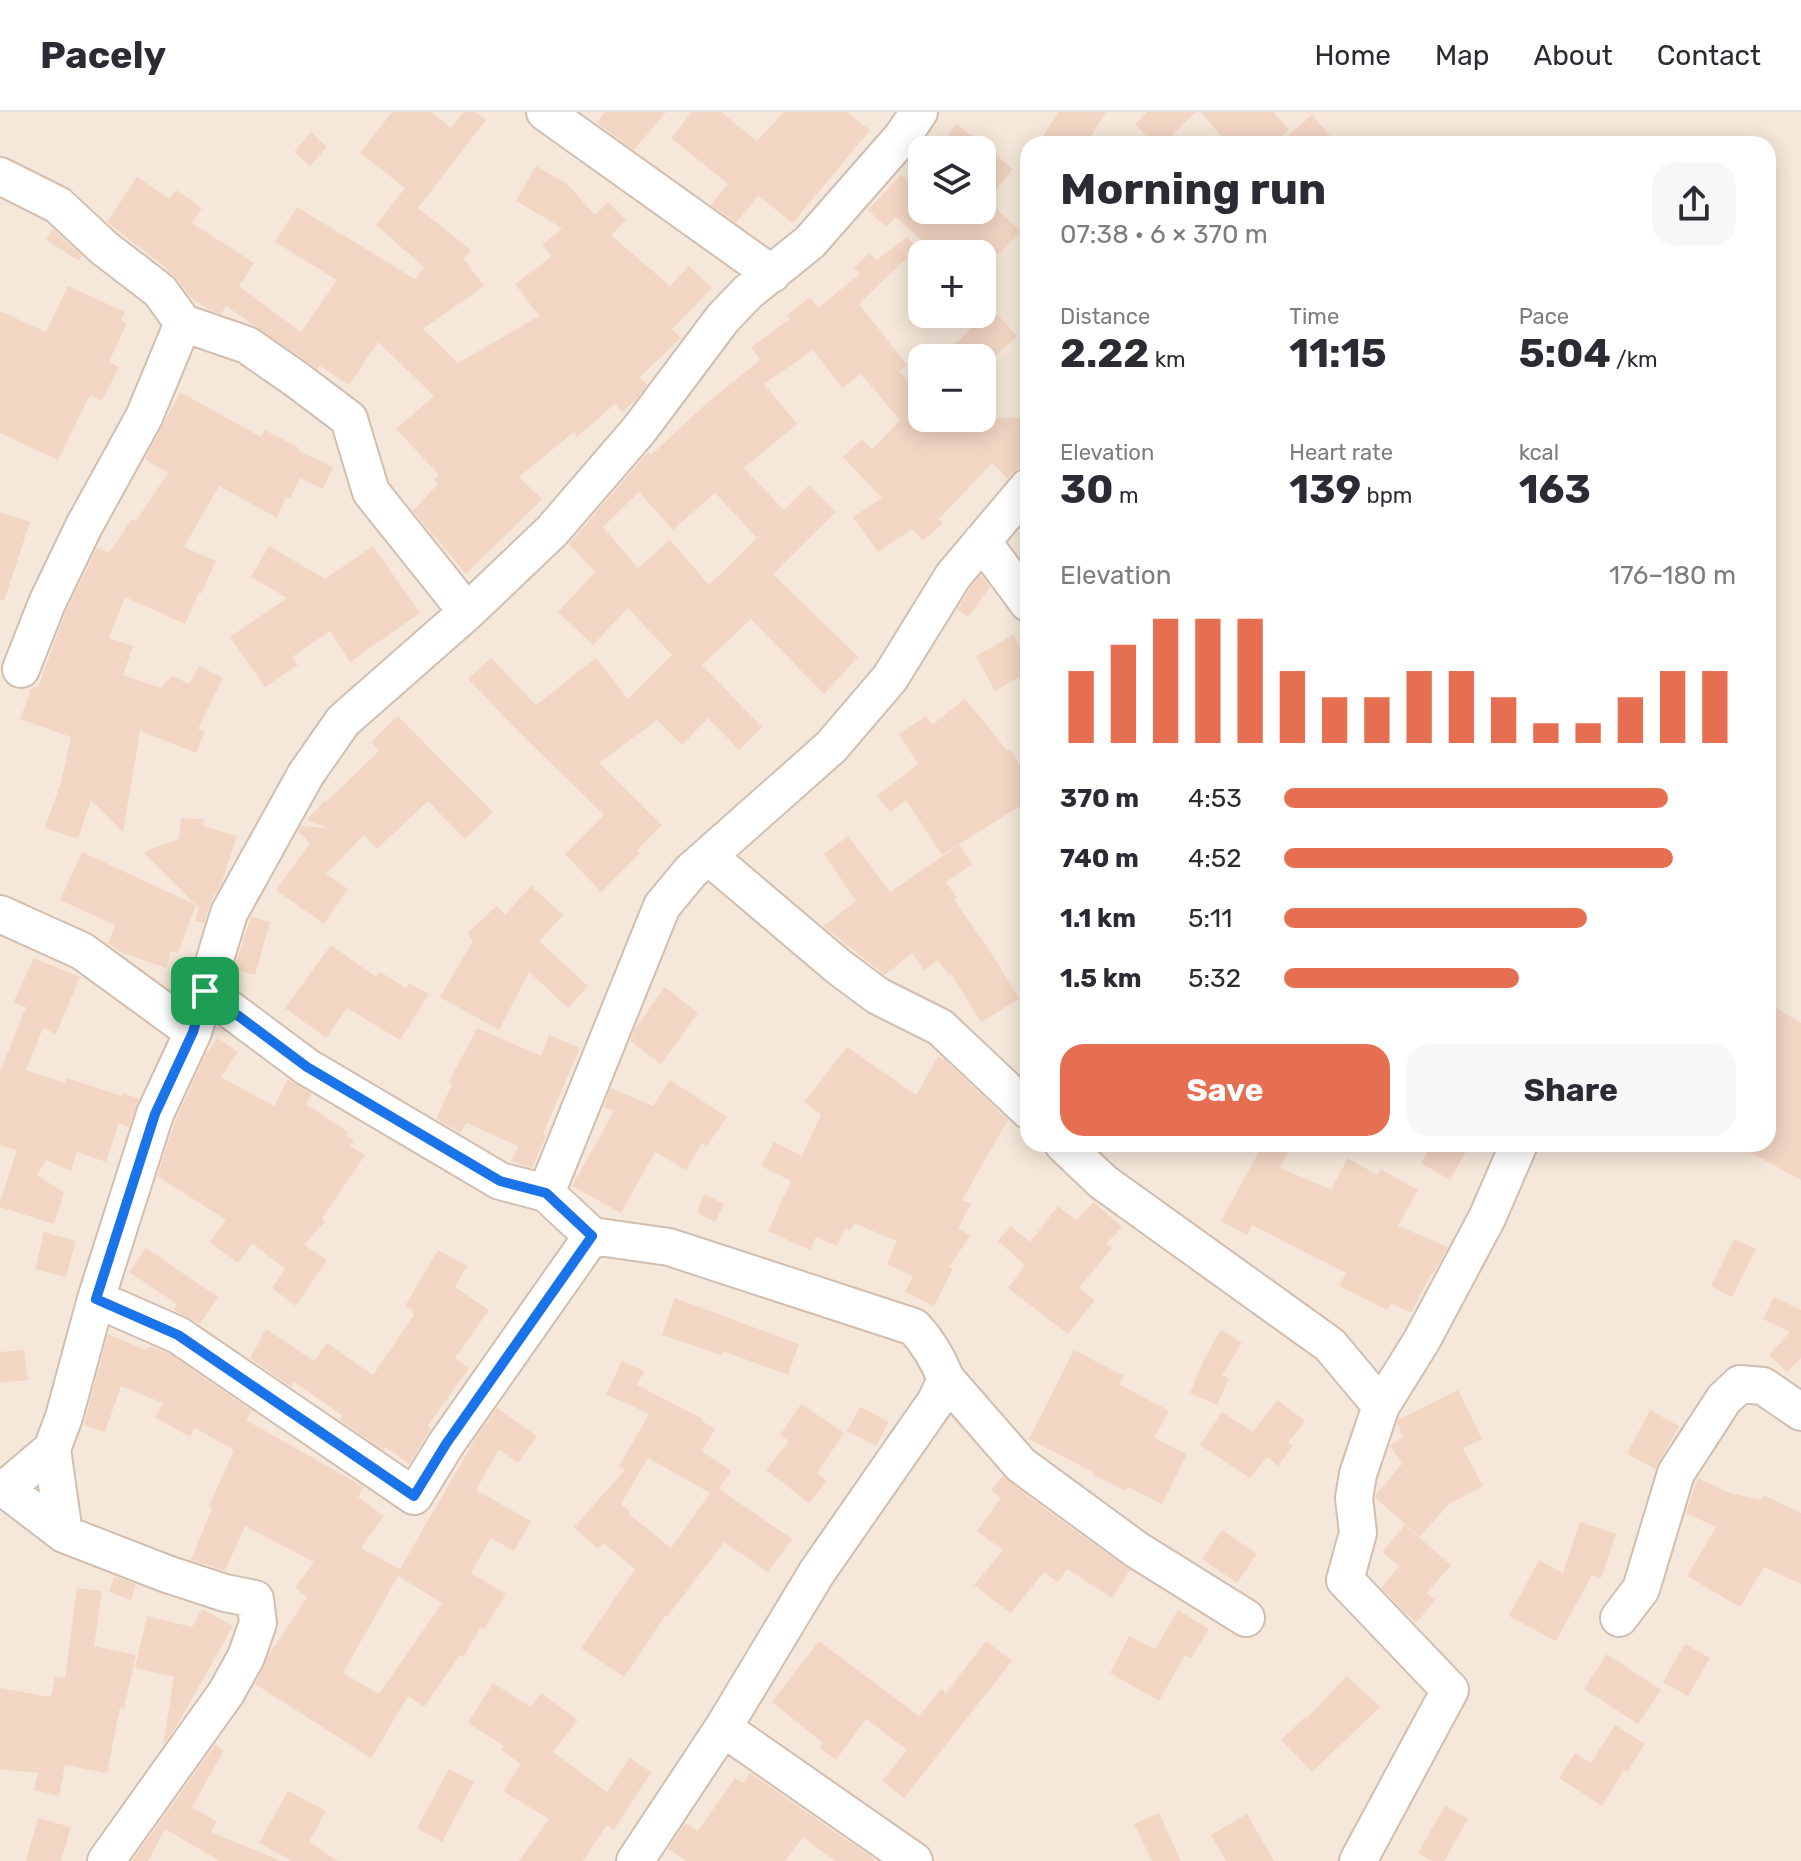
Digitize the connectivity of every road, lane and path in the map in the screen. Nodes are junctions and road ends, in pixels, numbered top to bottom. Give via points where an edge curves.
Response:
1 (545, 112) edge
2 (919, 112) edge
3 (0, 176) edge
4 (727, 241) junction
5 (772, 274) junction
6 (723, 318) junction
7 (183, 323) junction
8 (1020, 496) edge
9 (982, 541) junction
10 (1020, 592) edge
11 (467, 612) junction
12 (21, 669) dead end
13 (708, 856) junction
14 (0, 914) edge
15 (205, 991) junction
16 (193, 1032) junction
17 (1020, 1102) edge
18 (1071, 1152) edge
19 (1516, 1152) edge
20 (546, 1193) junction
21 (592, 1236) junction
22 (96, 1299) junction
23 (946, 1379) junction
24 (1381, 1406) junction
25 (1801, 1412) edge
26 (52, 1449) junction
27 (2, 1488) edge
28 (64, 1534) junction
29 (1246, 1618) dead end
30 (1619, 1618) dead end
31 (723, 1728) junction
32 (106, 1861) edge
33 (635, 1861) edge
34 (914, 1861) edge
35 (1358, 1861) edge

1 - 4 street
2 - 5 street via 810,242
3 - 7 street via 58,205 160,291
4 - 5 street
4 - 6 street
5 - 6 street
6 - 11 street via 639,430 562,520
7 - 11 street via 247,345 349,419 371,492
7 - 12 street via 144,417 84,526
8 - 9 street
9 - 10 street
9 - 13 street via 953,576 890,678 831,747
11 - 15 street via 343,721 306,774 229,913
13 - 17 street via 852,977 940,1027
13 - 20 street via 662,906
14 - 16 street via 82,951
15 - 16 street
15 - 20 street via 307,1067 500,1181
16 - 22 street via 155,1114
18 - 24 street via 1103,1182 1330,1345
19 - 24 street via 1487,1218
20 - 21 street
21 - 22 street via 414,1496 178,1335
21 - 23 street via 669,1247 914,1327
22 - 26 street
23 - 29 street via 1021,1465 1137,1550
23 - 31 street via 817,1572
24 - 35 street via 1358,1474 1358,1533 1345,1580 1450,1690
25 - 30 street via 1763,1386 1740,1384 1724,1399 1676,1473 1641,1589
26 - 27 street
26 - 28 street
27 - 28 street
28 - 32 street via 167,1574 255,1599 258,1623 226,1693
31 - 33 street
31 - 34 street

